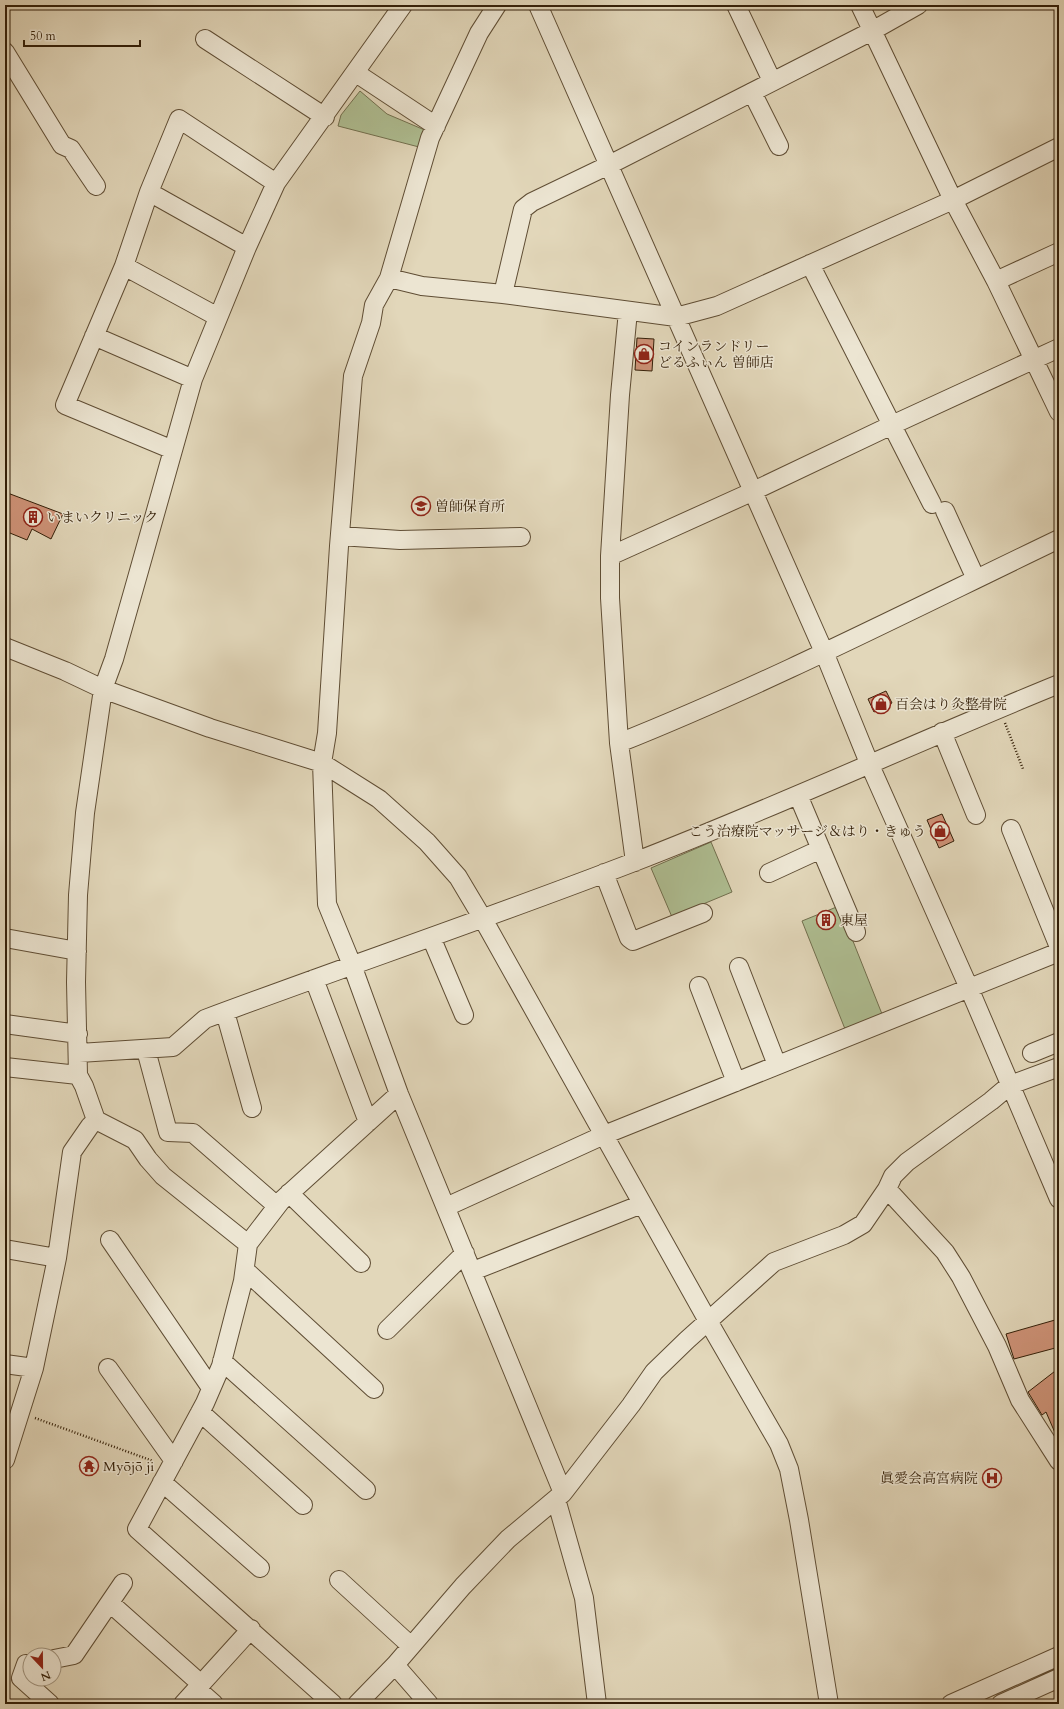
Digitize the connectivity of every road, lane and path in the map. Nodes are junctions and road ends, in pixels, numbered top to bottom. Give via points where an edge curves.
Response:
1 (403, 5) edge
2 (497, 5) edge
3 (538, 5) edge
4 (736, 5) edge
5 (860, 5) edge
6 (918, 5) edge
7 (872, 30) junction
8 (205, 39) dead end
9 (5, 52) edge
10 (356, 73) junction
11 (772, 81) junction
12 (752, 92) junction
13 (325, 117) junction
14 (436, 126) junction
15 (779, 146) dead end
16 (1059, 147) edge
17 (609, 165) junction
18 (276, 183) junction
19 (96, 186) dead end
20 (149, 192) junction
21 (953, 200) junction
22 (248, 247) junction
23 (1059, 252) edge
24 (810, 264) junction
25 (124, 266) junction
26 (389, 278) junction
27 (996, 282) junction
28 (503, 294) junction
29 (628, 311) junction
30 (218, 317) junction
31 (676, 317) junction
32 (94, 336) junction
33 (1059, 348) edge
34 (1035, 360) junction
35 (193, 379) junction
36 (1059, 412) edge
37 (892, 425) junction
38 (173, 450) junction
39 (753, 491) junction
40 (340, 536) junction
41 (521, 537) dead end
42 (1059, 539) edge
43 (610, 556) junction
44 (976, 579) junction
45 (5, 647) edge
46 (824, 652) junction
47 (1059, 684) edge
48 (103, 689) junction
49 (999, 708) junction
50 (942, 732) junction
51 (619, 743) junction
52 (322, 763) junction
53 (870, 763) junction
54 (1023, 769) dead end
55 (798, 795) junction
56 (976, 815) dead end
57 (1011, 829) dead end
58 (821, 849) junction
59 (635, 862) junction
60 (604, 873) junction
61 (769, 873) dead end
62 (703, 913) dead end
63 (483, 919) junction
64 (856, 932) dead end
65 (431, 937) junction
66 (5, 938) edge
67 (1059, 947) edge
68 (77, 951) junction
69 (1059, 952) edge
70 (352, 965) junction
71 (739, 967) dead end
72 (314, 979) junction
73 (699, 986) dead end
74 (969, 988) junction
75 (225, 1012) junction
76 (464, 1015) dead end
77 (5, 1024) edge
78 (78, 1034) junction
79 (1059, 1042) edge
80 (146, 1050) junction
81 (78, 1053) junction
82 (1032, 1053) dead end
83 (777, 1065) junction
84 (5, 1067) edge
85 (1059, 1067) edge
86 (78, 1075) junction
87 (736, 1082) junction
88 (1010, 1085) junction
89 (399, 1094) junction
90 (252, 1108) dead end
91 (96, 1120) junction
92 (368, 1122) junction
93 (604, 1135) junction
94 (887, 1189) junction
95 (1059, 1199) edge
96 (283, 1200) junction
97 (642, 1204) junction
98 (446, 1207) junction
99 (110, 1240) dead end
100 (248, 1244) junction
101 (5, 1249) edge
102 (465, 1253) junction
103 (57, 1258) junction
104 (361, 1263) dead end
105 (245, 1270) junction
106 (473, 1271) junction
107 (708, 1321) junction
108 (387, 1330) dead end
109 (222, 1361) junction
110 (5, 1364) edge
111 (34, 1368) junction
112 (108, 1368) dead end
113 (212, 1388) junction
114 (374, 1389) dead end
115 (200, 1412) junction
116 (20, 1413) junction
117 (5, 1460) edge
118 (1059, 1461) edge
119 (169, 1470) junction
120 (366, 1490) dead end
121 (560, 1496) junction
122 (303, 1505) dead end
123 (260, 1568) dead end
124 (339, 1580) dead end
125 (123, 1583) dead end
126 (110, 1603) junction
127 (251, 1629) junction
128 (411, 1646) junction
129 (1059, 1656) edge
130 (62, 1657) edge
131 (395, 1664) junction
132 (1059, 1678) edge
133 (199, 1686) junction
134 (31, 1687) edge
135 (50, 1704) edge
136 (183, 1704) edge
137 (214, 1704) edge
138 (333, 1704) edge
139 (356, 1704) edge
140 (429, 1704) edge
141 (597, 1704) edge
142 (829, 1704) edge
143 (951, 1704) edge
144 (1001, 1704) edge

1 - 10 street
2 - 14 street via 479,33
3 - 17 street
4 - 11 street
5 - 7 street
6 - 7 street
7 - 11 street
7 - 21 street
8 - 13 street
9 - 19 street via 62,145 71,149
10 - 13 street
10 - 14 street
11 - 12 street
12 - 15 street
12 - 17 street
13 - 18 street
14 - 26 street via 430,138
16 - 21 street
17 - 28 street via 532,202 523,209
17 - 31 street
18 - 20 street via 179,119
18 - 22 street
20 - 22 street
20 - 25 street
21 - 24 street
21 - 27 street
22 - 30 street
23 - 27 street
24 - 31 street via 717,306
24 - 37 street
25 - 30 street
25 - 32 street
26 - 28 street via 422,286
26 - 40 street via 374,305 371,323 353,376
27 - 34 street
28 - 29 street
29 - 31 street
29 - 43 street
30 - 35 street
31 - 39 street
32 - 35 street
32 - 38 street via 65,405
33 - 34 street
34 - 36 street
34 - 37 street
35 - 38 street
37 - 39 street
37 - 44 street
38 - 48 street via 114,659
39 - 43 street
39 - 46 street
40 - 41 street via 400,540
40 - 52 street via 327,733
42 - 44 street
43 - 51 street via 610,598
44 - 46 street
45 - 48 street
46 - 51 street
46 - 53 street
47 - 49 street
48 - 52 street via 210,728
48 - 68 street via 85,813 78,895
49 - 50 street
49 - 54 path
50 - 53 street
50 - 56 street
51 - 59 street
52 - 63 street via 379,799 428,842 458,877
52 - 70 street via 327,904
53 - 55 street
53 - 74 street
55 - 58 street
55 - 59 street
57 - 67 street
58 - 61 street
58 - 64 street
59 - 60 street
60 - 62 street via 629,938 633,941
60 - 63 street
63 - 65 street
63 - 93 street
65 - 70 street
65 - 76 street
66 - 68 street
68 - 78 street
69 - 74 street
70 - 72 street
70 - 89 street
71 - 83 street
72 - 75 street
72 - 92 street
73 - 87 street
74 - 83 street
74 - 88 street
75 - 80 street via 205,1019 173,1047
75 - 90 street
77 - 78 street
78 - 81 street
79 - 82 street
80 - 81 street
80 - 96 street via 168,1132 192,1133
81 - 86 street
83 - 87 street
84 - 86 street
85 - 88 street
86 - 91 street
87 - 93 street
88 - 94 street via 907,1162 893,1176
88 - 95 street
89 - 92 street
89 - 98 street
91 - 100 street via 135,1140 163,1176
91 - 103 street via 72,1152
92 - 96 street
93 - 97 street
93 - 98 street
94 - 107 street via 863,1224 844,1235 774,1262
94 - 118 street via 946,1252 997,1346 1020,1400
96 - 100 street
96 - 104 street
97 - 106 street
97 - 107 street
98 - 102 street
99 - 113 street
100 - 105 street
101 - 103 street
102 - 106 street
102 - 108 street
103 - 111 street
105 - 109 street
105 - 114 street
106 - 121 street
107 - 121 street via 654,1372
107 - 142 street via 779,1444 789,1469
109 - 113 street
109 - 120 street
110 - 111 street
111 - 116 street
112 - 119 street
113 - 115 street
115 - 119 street
115 - 122 street
116 - 117 street
116 - 119 path
119 - 123 street
119 - 127 street via 137,1529
121 - 128 street via 508,1539
121 - 141 street via 584,1598
124 - 128 street
125 - 126 street
126 - 130 street via 74,1655
126 - 133 street
127 - 133 street
127 - 138 street
128 - 131 street
129 - 143 street
131 - 139 street
131 - 140 street
132 - 144 street
133 - 136 street
133 - 137 street
134 - 135 street

